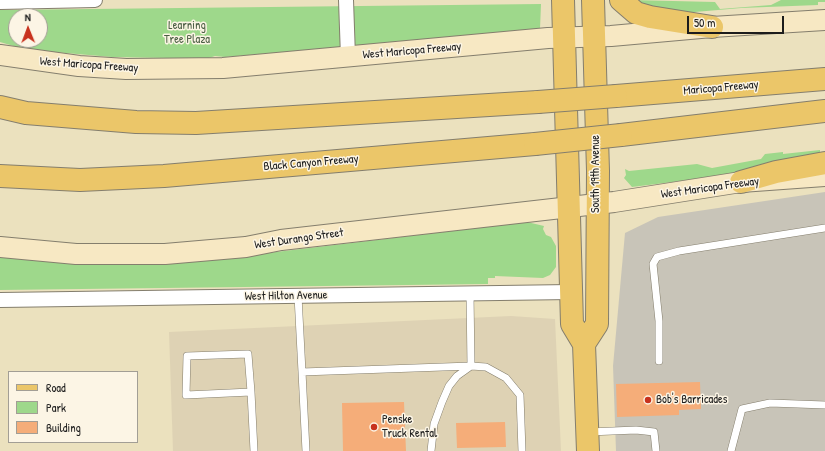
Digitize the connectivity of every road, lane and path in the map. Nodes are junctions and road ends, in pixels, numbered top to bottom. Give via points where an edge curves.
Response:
1 (95, 0) edge
2 (346, 0) edge
3 (563, 0) edge
4 (593, 0) edge
5 (621, 0) edge
6 (0, 2) edge
7 (825, 20) edge
8 (712, 27) junction
9 (595, 36) junction
10 (564, 38) junction
11 (0, 55) edge
12 (348, 57) junction
13 (825, 79) edge
14 (0, 108) edge
15 (825, 111) edge
16 (825, 163) edge
17 (0, 176) edge
18 (825, 176) edge
19 (741, 182) junction
20 (596, 204) junction
21 (568, 207) junction
22 (825, 228) edge
23 (0, 247) edge
24 (571, 292) junction
25 (470, 293) junction
26 (298, 296) junction
27 (0, 300) edge
28 (584, 344) junction
29 (659, 361) dead end
30 (471, 366) junction
31 (302, 372) junction
32 (251, 392) junction
33 (825, 405) edge
34 (587, 441) edge
35 (254, 451) edge
36 (306, 451) edge
37 (431, 451) edge
38 (522, 451) edge
39 (656, 451) edge
40 (731, 451) edge

1 - 6 street
2 - 12 street
3 - 10 main road
4 - 9 main road, South 19th Avenue
5 - 8 main road via 636,13
7 - 8 main road, West Maricopa Freeway
8 - 9 main road, West Maricopa Freeway
9 - 10 main road, West Maricopa Freeway
9 - 20 main road, South 19th Avenue via 598,171
10 - 12 main road, West Maricopa Freeway
10 - 21 main road
11 - 12 main road, West Maricopa Freeway via 79,66 173,69 223,68
13 - 14 main road, Maricopa Freeway, bridge via 538,102 196,123 136,122 26,113
15 - 17 main road, Black Canyon Freeway, bridge via 535,144 164,176 80,180
16 - 19 main road via 776,172
18 - 19 main road, West Maricopa Freeway
19 - 20 main road, West Maricopa Freeway
20 - 21 main road, West Durango Street
20 - 28 main road, South 19th Avenue via 597,324
21 - 23 main road, West Durango Street via 281,240 246,247 165,254 76,254
21 - 24 main road
22 - 29 lane via 679,251 657,257 653,264 659,321
24 - 25 street, West Hilton Avenue
24 - 28 main road via 572,324
25 - 26 street, West Hilton Avenue
25 - 30 lane
26 - 27 street, West Hilton Avenue
26 - 31 lane
28 - 34 main road
30 - 31 lane
30 - 37 lane via 457,376 449,386 434,424
30 - 38 lane via 486,367 497,372 520,394
31 - 36 lane
32 - 32 lane via 248,354 186,356 186,395
32 - 35 lane
33 - 40 lane via 770,403 742,409
34 - 39 lane via 636,430 654,432

